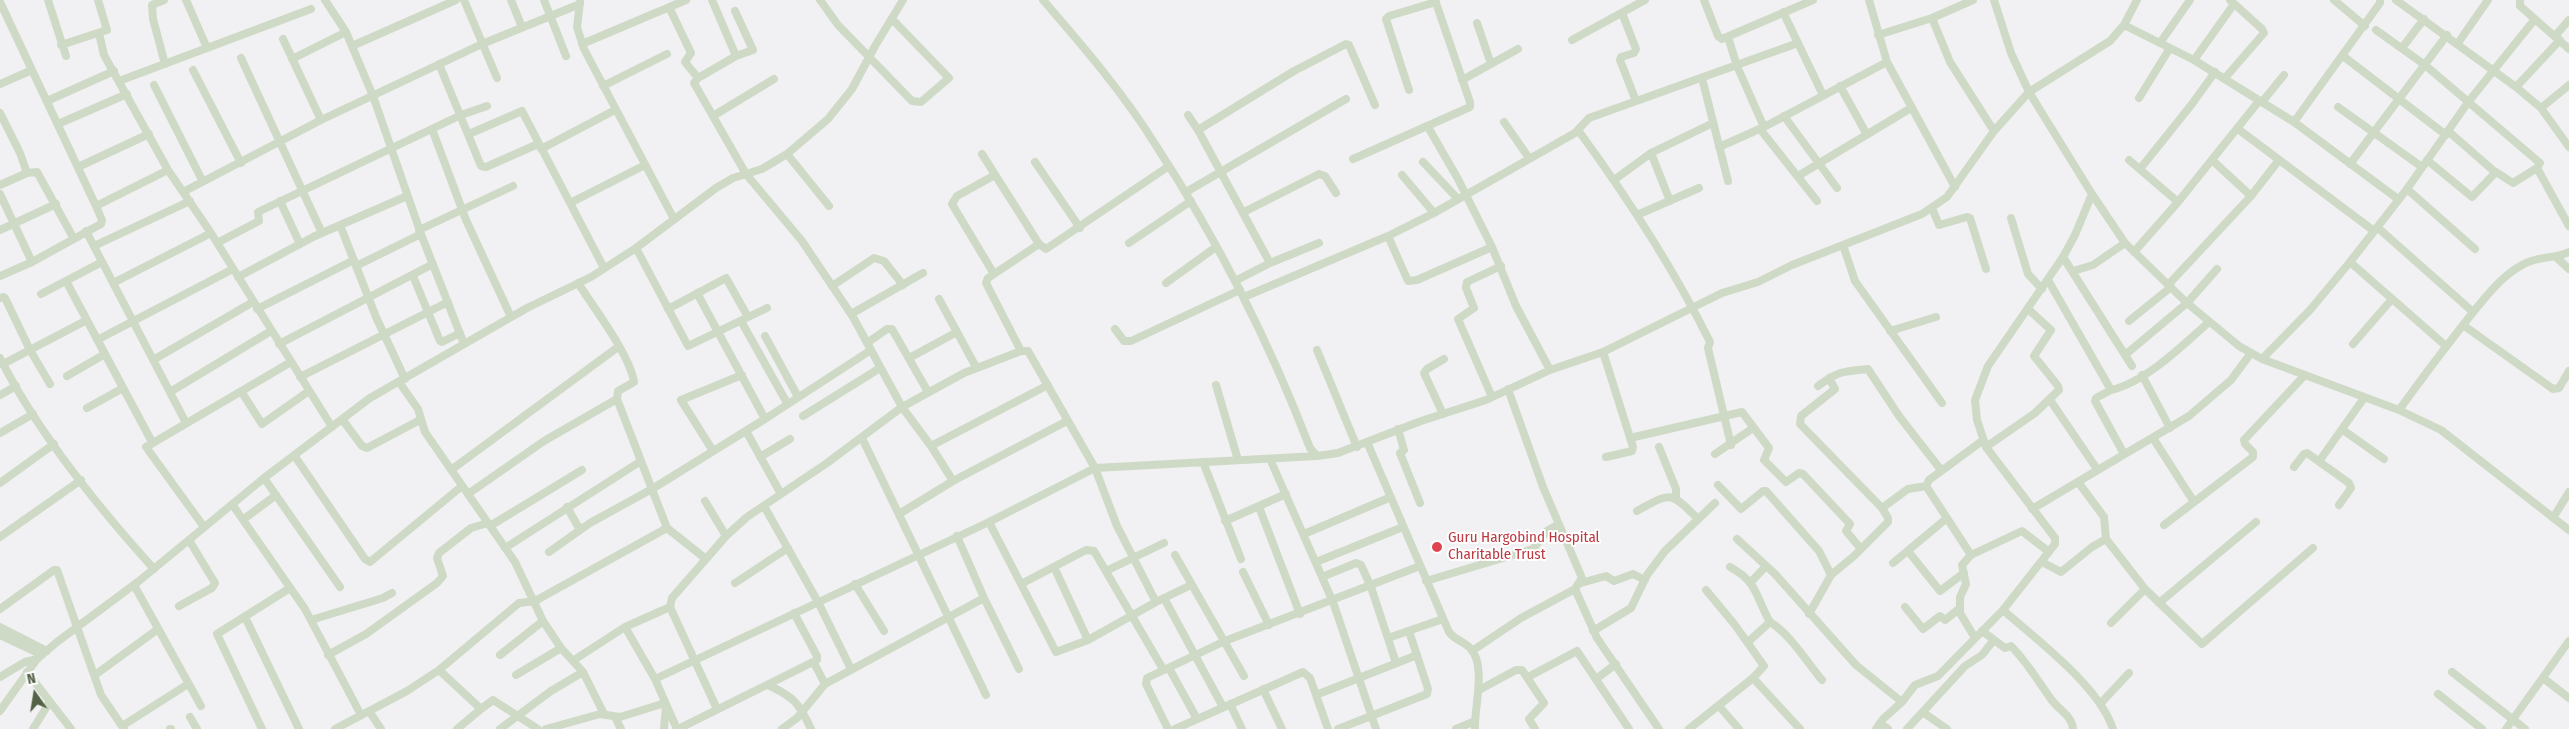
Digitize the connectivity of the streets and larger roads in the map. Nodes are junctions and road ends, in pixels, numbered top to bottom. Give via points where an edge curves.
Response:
1 (48, 0) edge
2 (98, 0) edge
3 (164, 0) edge
4 (186, 0) edge
5 (325, 0) edge
6 (456, 0) edge
7 (464, 0) edge
8 (510, 0) edge
9 (544, 0) edge
10 (686, 0) edge
11 (712, 0) edge
12 (820, 0) edge
13 (903, 0) edge
14 (1043, 0) edge
15 (1645, 0) edge
16 (1704, 0) edge
17 (1811, 0) edge
18 (1869, 0) edge
19 (1973, 0) edge
20 (1994, 0) edge
21 (2138, 0) edge
22 (2190, 0) edge
23 (2334, 0) edge
24 (2396, 0) edge
25 (2488, 0) edge
26 (2520, 0) edge
27 (1436, 1) edge
28 (2382, 1) edge
29 (0, 2) edge
30 (580, 2) edge
31 (2232, 2) edge
32 (2406, 2) edge
33 (669, 7) junction
34 (311, 9) dead end
35 (735, 11) dead end
36 (1783, 12) junction
37 (1622, 13) junction
38 (548, 15) junction
39 (1932, 18) junction
40 (892, 19) junction
41 (2424, 19) junction
42 (2535, 19) junction
43 (2569, 20) edge
44 (1477, 24) dead end
45 (2124, 25) junction
46 (2365, 26) junction
47 (522, 27) junction
48 (2376, 30) dead end
49 (346, 32) junction
50 (99, 33) junction
51 (1878, 35) junction
52 (2448, 36) junction
53 (1728, 37) junction
54 (283, 38) dead end
55 (2558, 38) junction
56 (1572, 40) dead end
57 (1798, 43) junction
58 (2160, 43) junction
59 (2458, 43) junction
60 (482, 44) junction
61 (582, 44) junction
62 (62, 45) junction
63 (352, 46) junction
64 (207, 48) junction
65 (2170, 48) junction
66 (2402, 48) junction
67 (2569, 49) edge
68 (1518, 50) dead end
69 (667, 54) dead end
70 (66, 56) dead end
71 (566, 56) dead end
72 (736, 56) junction
73 (870, 56) junction
74 (2343, 56) junction
75 (241, 58) dead end
76 (292, 59) junction
77 (2194, 60) junction
78 (1887, 62) junction
79 (165, 64) junction
80 (439, 64) junction
81 (1491, 64) junction
82 (1737, 66) junction
83 (2425, 66) junction
84 (2494, 69) junction
85 (32, 70) junction
86 (193, 70) dead end
87 (114, 72) junction
88 (2215, 72) junction
89 (2284, 74) dead end
90 (497, 78) dead end
91 (698, 78) junction
92 (1702, 78) junction
93 (2225, 78) junction
94 (774, 79) dead end
95 (1462, 80) junction
96 (119, 81) junction
97 (0, 84) edge
98 (154, 85) dead end
99 (2569, 85) edge
100 (603, 86) junction
101 (1840, 86) junction
102 (2516, 87) junction
103 (1409, 90) dead end
104 (2029, 92) junction
105 (127, 94) junction
106 (1823, 95) junction
107 (373, 96) junction
108 (2139, 98) dead end
109 (2399, 98) junction
110 (1346, 99) dead end
111 (47, 101) junction
112 (1636, 101) junction
113 (2261, 101) junction
114 (2469, 101) junction
115 (1376, 105) dead end
116 (486, 106) dead end
117 (2338, 106) dead end
118 (1910, 108) junction
119 (2541, 108) junction
120 (615, 110) junction
121 (0, 113) edge
122 (461, 115) junction
123 (1188, 115) dead end
124 (713, 116) junction
125 (1784, 116) junction
126 (321, 120) junction
127 (1504, 122) dead end
128 (2294, 122) junction
129 (1713, 123) junction
130 (58, 124) junction
131 (1428, 127) junction
132 (1762, 128) junction
133 (2238, 128) junction
134 (432, 129) junction
135 (1198, 130) junction
136 (1578, 130) junction
137 (1994, 131) junction
138 (2374, 131) junction
139 (1866, 133) junction
140 (2447, 133) junction
141 (149, 134) junction
142 (468, 134) junction
143 (281, 141) junction
144 (2568, 141) edge
145 (540, 146) junction
146 (1719, 147) junction
147 (392, 149) junction
148 (1651, 153) junction
149 (787, 154) junction
150 (982, 154) dead end
151 (1529, 158) junction
152 (1353, 159) dead end
153 (2129, 160) dead end
154 (2212, 160) junction
155 (2279, 160) junction
156 (1035, 162) dead end
157 (1423, 162) dead end
158 (1818, 162) junction
159 (241, 164) junction
160 (2350, 164) junction
161 (2425, 164) junction
162 (645, 165) junction
163 (1169, 166) junction
164 (78, 168) junction
165 (2537, 168) junction
166 (2140, 169) junction
167 (168, 170) junction
168 (1220, 171) junction
169 (2496, 172) junction
170 (27, 173) junction
171 (746, 174) junction
172 (994, 175) junction
173 (1402, 175) dead end
174 (1798, 176) junction
175 (202, 180) junction
176 (1614, 180) junction
177 (1728, 180) dead end
178 (0, 185) edge
179 (513, 186) dead end
180 (1955, 187) junction
181 (1699, 188) dead end
182 (1837, 188) dead end
183 (2407, 189) junction
184 (302, 191) junction
185 (183, 192) junction
186 (1186, 192) junction
187 (1336, 193) dead end
188 (0, 194) edge
189 (1466, 194) junction
190 (2092, 194) junction
191 (407, 196) junction
192 (2250, 196) junction
193 (1458, 199) junction
194 (2398, 200) junction
195 (190, 201) junction
196 (280, 201) junction
197 (1191, 201) junction
198 (1670, 201) junction
199 (1817, 202) dead end
200 (2178, 202) junction
201 (570, 203) junction
202 (56, 204) junction
203 (96, 206) junction
204 (829, 206) dead end
205 (1932, 208) junction
206 (462, 211) junction
207 (1244, 212) junction
208 (1434, 213) junction
209 (1637, 215) junction
210 (2011, 218) dead end
211 (674, 219) junction
212 (14, 223) junction
213 (340, 225) junction
214 (2569, 226) edge
215 (1080, 228) junction
216 (2376, 229) junction
217 (0, 230) edge
218 (86, 231) junction
219 (211, 232) junction
220 (420, 232) junction
221 (322, 233) junction
222 (1388, 236) junction
223 (74, 238) junction
224 (218, 243) junction
225 (1129, 243) dead end
226 (1319, 243) dead end
227 (2125, 243) junction
228 (300, 244) junction
229 (1039, 244) junction
230 (1843, 245) junction
231 (94, 246) junction
232 (1492, 247) junction
233 (636, 248) junction
234 (1216, 248) junction
235 (2475, 249) dead end
236 (2134, 252) junction
237 (2569, 252) edge
238 (2063, 257) junction
239 (2556, 258) junction
240 (32, 262) junction
241 (102, 262) junction
242 (2350, 262) junction
243 (355, 263) junction
244 (1270, 263) junction
245 (433, 264) junction
246 (1501, 266) junction
247 (604, 268) junction
248 (233, 269) junction
249 (1986, 269) dead end
250 (2217, 269) dead end
251 (2569, 269) edge
252 (2073, 271) junction
253 (923, 274) dead end
254 (994, 274) junction
255 (0, 276) edge
256 (413, 276) junction
257 (238, 277) junction
258 (2048, 280) junction
259 (66, 281) junction
260 (1235, 281) junction
261 (113, 283) junction
262 (578, 283) junction
263 (1166, 283) dead end
264 (904, 284) junction
265 (832, 286) junction
266 (2169, 286) junction
267 (2042, 289) junction
268 (697, 293) junction
269 (1242, 293) junction
270 (41, 294) dead end
271 (0, 298) edge
272 (368, 298) junction
273 (939, 299) dead end
274 (2392, 300) junction
275 (448, 302) junction
276 (2188, 303) junction
277 (255, 306) junction
278 (1693, 307) junction
279 (767, 308) dead end
280 (668, 309) junction
281 (2028, 309) junction
282 (428, 312) junction
283 (2473, 312) junction
284 (851, 314) junction
285 (511, 317) junction
286 (1936, 317) dead end
287 (745, 319) junction
288 (87, 320) junction
289 (132, 320) junction
290 (2129, 321) dead end
291 (2209, 322) junction
292 (2463, 325) junction
293 (1115, 329) dead end
294 (1890, 331) junction
295 (271, 332) junction
296 (718, 332) junction
297 (957, 332) junction
298 (383, 333) junction
299 (460, 333) junction
300 (765, 336) dead end
301 (98, 340) junction
302 (279, 344) junction
303 (464, 344) junction
304 (2353, 344) dead end
305 (869, 346) junction
306 (2446, 346) junction
307 (618, 347) junction
308 (30, 350) junction
309 (1317, 350) dead end
310 (1021, 351) junction
311 (1603, 352) junction
312 (2251, 353) junction
313 (105, 354) junction
314 (2125, 355) junction
315 (911, 358) junction
316 (1444, 359) dead end
317 (2262, 359) junction
318 (153, 360) junction
319 (2, 361) edge
320 (291, 362) junction
321 (2132, 366) dead end
322 (880, 368) junction
323 (976, 368) junction
324 (1550, 370) junction
325 (2569, 370) edge
326 (742, 375) junction
327 (2142, 375) junction
328 (67, 376) dead end
329 (2304, 376) junction
330 (300, 377) junction
331 (1829, 378) junction
332 (402, 380) junction
333 (50, 384) dead end
334 (1048, 385) junction
335 (1216, 385) dead end
336 (16, 386) junction
337 (1818, 386) dead end
338 (123, 388) junction
339 (1508, 389) junction
340 (2112, 390) junction
341 (241, 391) junction
342 (309, 391) junction
343 (170, 392) junction
344 (928, 392) junction
345 (0, 395) edge
346 (798, 397) junction
347 (1492, 397) junction
348 (2364, 398) junction
349 (617, 399) junction
350 (2050, 400) junction
351 (1942, 403) dead end
352 (786, 404) junction
353 (902, 407) junction
354 (87, 408) dead end
355 (2399, 410) junction
356 (33, 414) junction
357 (1443, 414) junction
358 (803, 416) dead end
359 (1723, 417) junction
360 (342, 419) junction
361 (765, 419) junction
362 (420, 420) junction
363 (1067, 421) junction
364 (186, 423) junction
365 (332, 426) junction
366 (1753, 428) junction
367 (2170, 428) junction
368 (1398, 429) junction
369 (2343, 430) junction
370 (746, 431) junction
371 (0, 433) edge
372 (862, 438) junction
373 (1630, 438) junction
374 (2153, 438) junction
375 (790, 439) dead end
376 (152, 442) junction
377 (1367, 442) junction
378 (54, 444) junction
379 (1984, 444) junction
380 (1730, 445) junction
381 (932, 446) junction
382 (1356, 446) junction
383 (1659, 447) dead end
384 (713, 452) junction
385 (1715, 454) dead end
386 (2124, 454) junction
387 (294, 455) junction
388 (760, 456) junction
389 (1317, 456) junction
390 (1606, 457) dead end
391 (2384, 458) dead end
392 (1270, 459) junction
393 (1238, 460) junction
394 (2320, 460) junction
395 (641, 461) junction
396 (1203, 462) junction
397 (2294, 467) dead end
398 (1095, 468) junction
399 (2097, 469) junction
400 (451, 470) junction
401 (582, 470) dead end
402 (1941, 470) junction
403 (264, 478) junction
404 (81, 480) junction
405 (953, 481) junction
406 (2078, 482) junction
407 (0, 483) edge
408 (1718, 485) dead end
409 (462, 486) junction
410 (1926, 486) junction
411 (652, 489) junction
412 (2569, 492) edge
413 (468, 494) junction
414 (782, 494) junction
415 (1286, 494) junction
416 (276, 495) junction
417 (1391, 497) junction
418 (1676, 498) junction
419 (705, 501) dead end
420 (2194, 502) junction
421 (1420, 503) dead end
422 (1715, 503) dead end
423 (232, 504) junction
424 (2339, 505) dead end
425 (764, 506) junction
426 (568, 507) junction
427 (1259, 507) junction
428 (1882, 508) junction
429 (2032, 509) junction
430 (1638, 511) dead end
431 (899, 514) junction
432 (1947, 518) junction
433 (2553, 518) junction
434 (244, 519) junction
435 (1698, 519) junction
436 (1225, 521) junction
437 (989, 522) junction
438 (2256, 522) dead end
439 (1559, 524) junction
440 (489, 525) junction
441 (2164, 525) dead end
442 (204, 527) junction
443 (1404, 527) junction
444 (667, 528) junction
445 (580, 530) junction
446 (2569, 530) edge
447 (1304, 534) junction
448 (726, 536) junction
449 (957, 536) junction
450 (0, 538) edge
451 (1737, 539) dead end
452 (189, 540) junction
453 (2106, 540) junction
454 (1164, 543) dead end
455 (506, 548) junction
456 (788, 548) junction
457 (2313, 548) dead end
458 (1861, 549) junction
459 (1908, 551) junction
460 (549, 552) dead end
461 (2049, 552) junction
462 (918, 555) junction
463 (1175, 555) dead end
464 (1971, 555) junction
465 (1132, 558) junction
466 (706, 559) junction
467 (1241, 559) dead end
468 (1316, 562) junction
469 (2042, 562) junction
470 (1893, 563) dead end
471 (1420, 566) junction
472 (1766, 566) junction
473 (1054, 567) junction
474 (1730, 567) dead end
475 (154, 569) junction
476 (1106, 571) junction
477 (1243, 572) dead end
478 (1964, 574) junction
479 (1831, 575) junction
480 (1322, 577) junction
481 (1645, 580) junction
482 (1426, 581) junction
483 (1581, 582) junction
484 (1751, 582) junction
485 (735, 583) dead end
486 (855, 584) junction
487 (1020, 584) junction
488 (134, 585) junction
489 (1191, 585) junction
490 (340, 587) dead end
491 (1371, 587) junction
492 (290, 588) junction
493 (1574, 589) junction
494 (2145, 589) junction
495 (1706, 590) dead end
496 (392, 593) dead end
497 (984, 598) junction
498 (1160, 600) junction
499 (535, 601) junction
500 (818, 602) junction
501 (1333, 602) junction
502 (2158, 603) junction
503 (179, 606) dead end
504 (670, 607) junction
505 (1904, 607) dead end
506 (0, 609) edge
507 (1959, 609) junction
508 (2003, 610) junction
509 (794, 613) junction
510 (1300, 614) junction
511 (1809, 614) junction
512 (1131, 615) junction
513 (949, 616) junction
514 (245, 617) junction
515 (1443, 619) junction
516 (311, 620) junction
517 (543, 621) junction
518 (1770, 622) junction
519 (2111, 622) dead end
520 (1269, 625) junction
521 (0, 627) edge
522 (77, 627) junction
523 (625, 627) junction
524 (158, 629) junction
525 (884, 630) dead end
526 (1409, 631) junction
527 (1593, 631) junction
528 (1982, 631) junction
529 (0, 635) edge
530 (1388, 638) junction
531 (1975, 638) junction
532 (1088, 640) junction
533 (1993, 641) junction
534 (1225, 642) junction
535 (1748, 642) junction
536 (2569, 642) edge
537 (561, 648) junction
538 (1472, 651) junction
539 (42, 655) junction
540 (328, 655) junction
541 (500, 655) dead end
542 (1195, 655) junction
543 (1417, 655) junction
544 (574, 660) junction
545 (694, 661) junction
546 (814, 663) junction
547 (1396, 663) junction
548 (1616, 664) junction
549 (851, 669) junction
550 (1019, 669) dead end
551 (1166, 669) junction
552 (439, 670) junction
553 (27, 672) junction
554 (584, 672) junction
555 (2452, 672) dead end
556 (2129, 673) dead end
557 (95, 675) junction
558 (516, 675) dead end
559 (0, 676) edge
560 (1244, 676) dead end
561 (1359, 677) junction
562 (1528, 677) junction
563 (1754, 678) junction
564 (2543, 678) junction
565 (655, 679) junction
566 (1596, 679) junction
567 (1822, 680) dead end
568 (188, 684) junction
569 (825, 684) junction
570 (768, 686) junction
571 (1263, 689) junction
572 (1479, 690) junction
573 (2438, 694) dead end
574 (1316, 695) junction
575 (986, 696) dead end
576 (2569, 698) edge
577 (1902, 702) junction
578 (49, 703) junction
579 (2100, 704) junction
580 (666, 705) junction
581 (201, 706) dead end
582 (1226, 706) junction
583 (1719, 706) junction
584 (481, 709) junction
585 (718, 709) junction
586 (370, 710) junction
587 (0, 711) edge
588 (803, 711) junction
589 (1924, 712) junction
590 (604, 714) junction
591 (361, 715) junction
592 (1372, 715) junction
593 (190, 717) dead end
594 (519, 717) junction
595 (615, 717) junction
596 (1197, 719) junction
597 (2513, 719) junction
598 (1475, 725) edge
599 (1878, 726) edge
600 (123, 728) edge
601 (33, 729) edge
602 (71, 729) edge
603 (197, 729) edge
604 (262, 729) edge
605 (299, 729) edge
606 (336, 729) edge
607 (381, 729) edge
608 (456, 729) edge
609 (500, 729) edge
610 (538, 729) edge
611 (546, 729) edge
612 (621, 729) edge
613 (664, 729) edge
614 (677, 729) edge
615 (782, 729) edge
616 (811, 729) edge
617 (1168, 729) edge
618 (1175, 729) edge
619 (1242, 729) edge
620 (1282, 729) edge
621 (1328, 729) edge
622 (1338, 729) edge
623 (1376, 729) edge
624 (1456, 729) edge
625 (1535, 729) edge
626 (1629, 729) edge
627 (1660, 729) edge
628 (1689, 729) edge
629 (1739, 729) edge
630 (1800, 729) edge
631 (1888, 729) edge
632 (1907, 729) edge
633 (1947, 729) edge
634 (2073, 729) edge
635 (2113, 729) edge
636 (2482, 729) edge
637 (2506, 729) edge
638 (2525, 729) edge

1 - 62 street
2 - 50 street via 108,30
3 - 79 street via 152,5
4 - 64 street
5 - 49 street
6 - 63 street
7 - 60 street
8 - 47 street
9 - 38 street
10 - 33 street
11 - 72 street
12 - 73 street via 838,26
13 - 40 street
14 - 163 street via 1114,88
15 - 37 street
16 - 53 street via 1718,36
17 - 36 street
18 - 51 street
19 - 39 street
20 - 104 street via 2011,53
21 - 45 street
22 - 58 street
23 - 46 street
24 - 32 street
25 - 59 street
26 - 42 street via 2520,6
27 - 95 street
27 - 103 street via 1386,19
28 - 46 street
29 - 85 street
30 - 38 street
30 - 61 street via 577,27
31 - 77 street
31 - 93 street via 2264,33
32 - 41 street
33 - 61 street
33 - 91 street via 691,54 685,62
34 - 64 street
35 - 72 street via 753,50
36 - 53 street
36 - 57 street
37 - 56 street
37 - 112 street via 1636,47 1634,53 1621,56 1620,60
38 - 47 street
38 - 71 street
39 - 51 street
39 - 137 street via 1950,62
40 - 73 street
40 - 73 street via 949,78 921,102 914,103
41 - 52 street
41 - 66 street
42 - 55 street
42 - 84 street
43 - 55 street
44 - 81 street
45 - 58 street
45 - 104 street via 2101,49
46 - 74 street
47 - 60 street
48 - 66 street
49 - 63 street
49 - 76 street
50 - 62 street
50 - 87 street via 104,55
51 - 78 street
52 - 59 street
52 - 83 street
53 - 82 street
54 - 76 street
55 - 67 street
55 - 102 street
57 - 82 street
57 - 106 street
58 - 65 street
59 - 84 street
60 - 80 street
60 - 90 street
61 - 100 street
62 - 70 street
63 - 107 street
64 - 79 street
65 - 77 street
65 - 108 street
66 - 83 street
68 - 81 street
69 - 100 street
72 - 91 street
73 - 149 street via 852,89 828,119
74 - 109 street
74 - 128 street
75 - 143 street
76 - 126 street
77 - 88 street
78 - 101 street
78 - 118 street
79 - 96 street
80 - 107 street
80 - 122 street
81 - 95 street
82 - 92 street
82 - 132 street
83 - 109 street
83 - 114 street
84 - 102 street
84 - 114 street
85 - 97 street
85 - 111 street
86 - 159 street
87 - 96 street
87 - 111 street
88 - 93 street
88 - 166 street
89 - 113 street
91 - 124 street via 694,84
92 - 112 street
92 - 129 street
93 - 113 street
94 - 124 street
95 - 131 street via 1470,107
96 - 105 street
98 - 175 street
99 - 119 street
100 - 120 street
101 - 106 street
101 - 139 street
102 - 119 street
104 - 137 street
104 - 190 street
105 - 130 street
105 - 141 street
106 - 125 street
107 - 126 street
107 - 147 street
109 - 138 street
109 - 140 street
110 - 168 street
111 - 130 street
112 - 136 street via 1589,118
113 - 128 street
113 - 133 street
114 - 140 street
114 - 165 street via 2539,160
115 - 135 street via 1346,44 1294,70
116 - 122 street
117 - 138 street
118 - 139 street
118 - 180 street
119 - 144 street
120 - 145 street
120 - 162 street
121 - 170 street
122 - 134 street
122 - 142 street
123 - 135 street
124 - 171 street
125 - 132 street
125 - 158 street
126 - 143 street
127 - 151 street
128 - 160 street
129 - 146 street
129 - 148 street
130 - 164 street
131 - 152 street
131 - 189 street
132 - 146 street
132 - 174 street
133 - 154 street
133 - 155 street
134 - 147 street
134 - 206 street
135 - 168 street
136 - 151 street
136 - 176 street
137 - 180 street
138 - 160 street
138 - 161 street
139 - 158 street
140 - 161 street
140 - 169 street
141 - 164 street
141 - 167 street
142 - 145 street via 483,167
142 - 145 street via 522,111
143 - 159 street
143 - 184 street
145 - 201 street
146 - 177 street
147 - 184 street
147 - 191 street
148 - 176 street
148 - 198 street
149 - 171 street via 762,169
149 - 204 street
150 - 172 street
151 - 189 street
153 - 166 street
154 - 192 street
154 - 200 street
155 - 192 street
155 - 216 street
156 - 215 street
157 - 193 street
158 - 174 street
158 - 182 street
159 - 175 street
160 - 194 street
161 - 169 street via 2472,197
161 - 183 street
162 - 201 street
162 - 211 street
163 - 186 street
163 - 215 street
164 - 203 street
165 - 169 street via 2513,183
165 - 214 street
166 - 200 street
167 - 185 street
167 - 203 street
168 - 186 street
168 - 207 street
170 - 178 street
170 - 202 street via 34,170 39,174
171 - 211 street via 716,188
171 - 265 street via 802,241
172 - 229 street
172 - 254 street via 957,196 952,204
173 - 208 street
174 - 199 street
175 - 185 street
176 - 209 street
179 - 206 street
180 - 205 street
181 - 198 street
183 - 194 street
183 - 235 street
184 - 196 street
184 - 221 street
185 - 195 street
186 - 197 street
187 - 207 street via 1326,176 1319,174
188 - 212 street
189 - 193 street
189 - 232 street
190 - 227 street
190 - 238 street
191 - 213 street
191 - 220 street
192 - 266 street
193 - 208 street
194 - 216 street
195 - 219 street
195 - 231 street
196 - 224 street via 258,212 259,220
196 - 228 street
197 - 225 street
197 - 234 street
198 - 209 street
200 - 236 street
201 - 247 street
202 - 212 street
202 - 223 street
203 - 218 street via 102,222
205 - 230 street
205 - 249 street via 1939,225 1970,218
206 - 220 street
206 - 285 street
207 - 244 street
208 - 222 street
209 - 278 street
210 - 267 street via 2028,274
211 - 233 street
212 - 217 street
212 - 240 street
213 - 221 street
213 - 243 street
215 - 229 street via 1046,249
216 - 242 street
216 - 283 street
218 - 223 street
218 - 231 street
219 - 224 street
219 - 261 street
220 - 243 street
220 - 245 street
221 - 228 street
222 - 232 street via 1408,281
222 - 269 street
223 - 240 street
224 - 248 street
226 - 244 street
227 - 236 street
227 - 252 street via 2093,265
228 - 257 street
229 - 254 street
230 - 278 street
230 - 294 street via 1855,281
231 - 241 street
232 - 246 street
233 - 247 street
233 - 280 street
234 - 260 street
234 - 263 street
236 - 266 street
237 - 239 street
238 - 252 street
238 - 258 street
239 - 251 street
239 - 283 street via 2532,260 2516,268
240 - 255 street
241 - 259 street
241 - 261 street
242 - 274 street
242 - 317 street via 2310,310
243 - 272 street
243 - 277 street
244 - 260 street
245 - 256 street
245 - 275 street
246 - 324 street via 1516,306
246 - 347 street via 1467,282 1466,288 1474,308 1458,319
247 - 262 street
248 - 257 street
248 - 289 street
250 - 276 street
252 - 314 street
253 - 264 street
254 - 310 street via 986,280 986,286
256 - 272 street
256 - 282 street
257 - 277 street
258 - 267 street
258 - 340 street
259 - 270 street
259 - 288 street
260 - 269 street
261 - 289 street
262 - 285 street
262 - 307 street
264 - 265 street via 884,261 874,258
264 - 284 street
265 - 284 street
266 - 276 street
266 - 290 street
267 - 281 street
268 - 280 street
268 - 287 street via 726,278
268 - 296 street
269 - 293 street via 1131,341 1124,341
269 - 389 street via 1310,448
271 - 308 street via 6,300
272 - 298 street
272 - 302 street
273 - 297 street
274 - 304 street
274 - 306 street
275 - 282 street
275 - 299 street
276 - 291 street
276 - 314 street
277 - 295 street
277 - 318 street
278 - 311 street
278 - 359 street via 1710,342 1708,348
279 - 287 street
280 - 296 street via 688,346
281 - 350 street via 2050,330 2034,356 2058,386 2059,390
281 - 379 street via 1988,366 1977,389 1974,410
282 - 298 street
282 - 299 street via 441,342
283 - 292 street
284 - 305 street
285 - 303 street
286 - 294 street
287 - 296 street
287 - 352 street
288 - 301 street
288 - 308 street
289 - 301 street
289 - 318 street
291 - 312 street
291 - 327 street
292 - 306 street
292 - 325 street via 2553,389 2559,388
294 - 351 street
295 - 302 street
295 - 343 street
296 - 326 street
297 - 315 street
297 - 323 street
298 - 330 street
298 - 332 street
299 - 303 street
300 - 346 street
301 - 313 street
302 - 320 street
303 - 332 street
305 - 315 street via 887,329 892,329
305 - 322 street
305 - 346 street
306 - 355 street
307 - 349 street via 634,382 618,391
307 - 400 street
308 - 319 street
308 - 333 street
309 - 382 street
310 - 323 street
310 - 334 street via 1030,353
311 - 324 street
311 - 373 street
312 - 317 street
312 - 367 street via 2211,400
313 - 328 street
313 - 338 street
314 - 321 street
315 - 344 street
316 - 357 street via 1424,373
317 - 329 street
318 - 343 street
319 - 336 street
320 - 330 street
320 - 341 street
322 - 353 street
322 - 358 street
323 - 344 street
324 - 339 street
326 - 361 street
326 - 384 street via 681,400
327 - 340 street
327 - 367 street
329 - 348 street
329 - 420 street via 2244,440 2253,457
330 - 342 street
331 - 337 street
331 - 402 street via 1842,371 1871,371 1899,416
331 - 428 street via 1834,389 1799,421
332 - 360 street
332 - 362 street via 418,409
334 - 363 street
334 - 381 street
335 - 393 street
336 - 345 street
336 - 356 street
338 - 354 street
338 - 376 street
339 - 347 street
339 - 439 street
340 - 386 street via 2096,398 2095,402
341 - 342 street via 262,424
341 - 364 street
342 - 365 street
343 - 364 street
344 - 353 street
346 - 352 street
347 - 357 street
348 - 355 street
348 - 369 street
349 - 395 street
349 - 413 street via 544,441
350 - 379 street
350 - 399 street
352 - 361 street
353 - 372 street
353 - 381 street
355 - 433 street via 2449,434
356 - 371 street
356 - 378 street
357 - 368 street
359 - 366 street via 1742,412
359 - 373 street
359 - 380 street
360 - 362 street via 367,448
360 - 365 street
361 - 370 street
362 - 400 street
363 - 398 street
363 - 405 street
364 - 376 street
365 - 387 street
366 - 380 street
366 - 458 street via 1770,450 1764,460 1786,482 1799,473 1803,474 1850,524 1846,532
367 - 374 street
368 - 377 street
368 - 421 street via 1404,449 1400,453
369 - 391 street
369 - 394 street
370 - 384 street
370 - 388 street
372 - 414 street
372 - 431 street
373 - 390 street via 1632,451
374 - 386 street
374 - 420 street
375 - 388 street
376 - 442 street via 146,447
377 - 382 street
377 - 417 street
378 - 404 street
378 - 407 street
379 - 402 street
379 - 429 street
380 - 385 street
381 - 405 street
382 - 389 street
383 - 418 street via 1676,489
384 - 411 street
386 - 399 street
387 - 403 street
387 - 409 street via 370,562
388 - 414 street
389 - 392 street
392 - 393 street
392 - 415 street
393 - 396 street
394 - 397 street via 2306,453
394 - 424 street via 2351,486
395 - 411 street
395 - 426 street
396 - 398 street
396 - 436 street
398 - 437 street
398 - 465 street
399 - 406 street
400 - 409 street
401 - 440 street
402 - 410 street
403 - 416 street
403 - 423 street
404 - 450 street
404 - 475 street via 100,508
405 - 431 street
406 - 429 street
406 - 453 street via 2104,517
408 - 479 street via 1741,509 1766,490 1819,551
409 - 413 street
410 - 428 street via 1908,488
410 - 432 street
411 - 444 street
411 - 445 street
412 - 433 street
413 - 440 street
414 - 425 street
415 - 427 street
415 - 447 street
416 - 434 street
416 - 490 street
417 - 443 street
417 - 447 street
418 - 430 street via 1661,498
418 - 435 street
419 - 448 street
420 - 441 street
422 - 435 street
423 - 434 street
423 - 442 street
425 - 448 street
425 - 456 street
426 - 445 street
426 - 455 street
427 - 436 street
427 - 510 street
428 - 458 street via 1888,522
429 - 461 street via 2056,541
431 - 462 street
432 - 459 street
432 - 464 street
433 - 446 street
434 - 492 street
435 - 481 street via 1665,551
436 - 467 street
437 - 449 street
437 - 487 street
438 - 502 street
439 - 482 street via 1547,531 1532,550
439 - 483 street
440 - 455 street
440 - 540 street via 471,528 438,553 443,576 437,583 366,634
442 - 452 street
443 - 468 street
443 - 471 street
444 - 466 street
444 - 499 street
445 - 460 street
447 - 468 street
448 - 466 street
449 - 462 street
449 - 497 street
451 - 472 street
452 - 475 street
452 - 503 street via 214,583 212,588
453 - 469 street via 2061,572
453 - 494 street
454 - 465 street
455 - 499 street
456 - 485 street
456 - 500 street
457 - 502 street via 2206,643 2200,643
458 - 479 street
459 - 470 street
459 - 478 street via 1940,591
461 - 464 street via 2022,531
461 - 469 street
462 - 486 street
462 - 513 street
463 - 489 street
464 - 478 street via 1962,565
465 - 476 street
465 - 498 street
466 - 504 street via 672,598
468 - 480 street
469 - 508 street
471 - 482 street
471 - 491 street
472 - 484 street
472 - 511 street
473 - 476 street via 1090,550
473 - 487 street
473 - 532 street
474 - 484 street
475 - 488 street
476 - 512 street
477 - 520 street
478 - 507 street via 1966,584
479 - 511 street
480 - 491 street via 1359,563
480 - 501 street
481 - 483 street via 1633,574 1614,581 1606,576
481 - 527 street via 1631,608
482 - 515 street
483 - 493 street
484 - 518 street
486 - 500 street
486 - 525 street
487 - 532 street via 1054,651 1060,652
488 - 522 street
488 - 524 street
489 - 498 street
489 - 534 street
491 - 501 street
491 - 530 street
492 - 514 street
492 - 516 street
493 - 527 street
493 - 538 street
494 - 502 street
494 - 519 street
495 - 535 street
496 - 516 street
497 - 513 street
497 - 550 street
498 - 512 street
498 - 542 street
499 - 517 street
499 - 552 street via 519,603
500 - 509 street
500 - 549 street
501 - 510 street
501 - 561 street
504 - 523 street
504 - 545 street
505 - 507 street via 1923,629 1940,616 1945,620
506 - 522 street via 57,570
507 - 531 street via 1961,618
508 - 528 street
508 - 579 street
509 - 545 street
509 - 546 street via 817,656
510 - 520 street
511 - 577 street via 1856,665
512 - 532 street
512 - 551 street
513 - 549 street
513 - 575 street
514 - 604 street via 217,634
514 - 605 street
515 - 526 street
515 - 538 street via 1453,638
516 - 540 street
517 - 537 street
517 - 541 street
518 - 535 street
518 - 567 street via 1783,630
520 - 534 street
521 - 539 street
522 - 539 street
522 - 557 street
523 - 544 street
523 - 565 street
524 - 557 street
524 - 568 street
526 - 530 street
526 - 543 street
527 - 548 street
528 - 531 street
528 - 533 street
529 - 539 street
530 - 547 street
531 - 577 street via 1938,676 1915,685
533 - 589 street
533 - 634 street via 2005,648 2012,646 2051,699 2071,719
534 - 542 street
534 - 560 street
535 - 563 street via 1764,666
536 - 564 street
537 - 544 street
537 - 558 street
538 - 572 street via 1477,664
539 - 553 street
539 - 559 street
540 - 591 street
542 - 551 street
542 - 582 street
543 - 547 street
543 - 592 street via 1427,694
544 - 554 street
545 - 565 street
545 - 585 street
546 - 569 street
546 - 570 street
547 - 561 street
548 - 566 street
548 - 627 street
549 - 569 street
551 - 596 street
551 - 617 street via 1145,682
552 - 584 street
552 - 586 street
553 - 578 street
553 - 587 street
554 - 590 street
554 - 594 street via 551,691
555 - 597 street
556 - 579 street
557 - 600 street via 101,695
561 - 574 street
561 - 592 street
562 - 566 street via 1577,651
562 - 572 street via 1518,670
562 - 625 street via 1544,703 1529,718
563 - 583 street
563 - 630 street
564 - 576 street
564 - 597 street
565 - 580 street
566 - 626 street
568 - 581 street
568 - 600 street
569 - 588 street
570 - 585 street
570 - 588 street via 793,698
571 - 574 street via 1302,672 1308,674
571 - 582 street
571 - 620 street
572 - 598 street
573 - 636 street
574 - 621 street
577 - 599 street
578 - 601 street
578 - 602 street
579 - 635 street
580 - 595 street
580 - 613 street
580 - 614 street
582 - 596 street
582 - 619 street
583 - 628 street
583 - 629 street
584 - 594 street via 494,700
584 - 608 street
585 - 614 street
586 - 591 street
586 - 607 street
588 - 615 street
588 - 616 street
589 - 632 street
589 - 633 street
590 - 595 street
590 - 611 street
591 - 606 street
592 - 622 street
592 - 623 street
593 - 603 street
594 - 609 street
594 - 610 street
595 - 612 street
596 - 618 street
597 - 637 street
597 - 638 street
598 - 624 street
599 - 631 street

